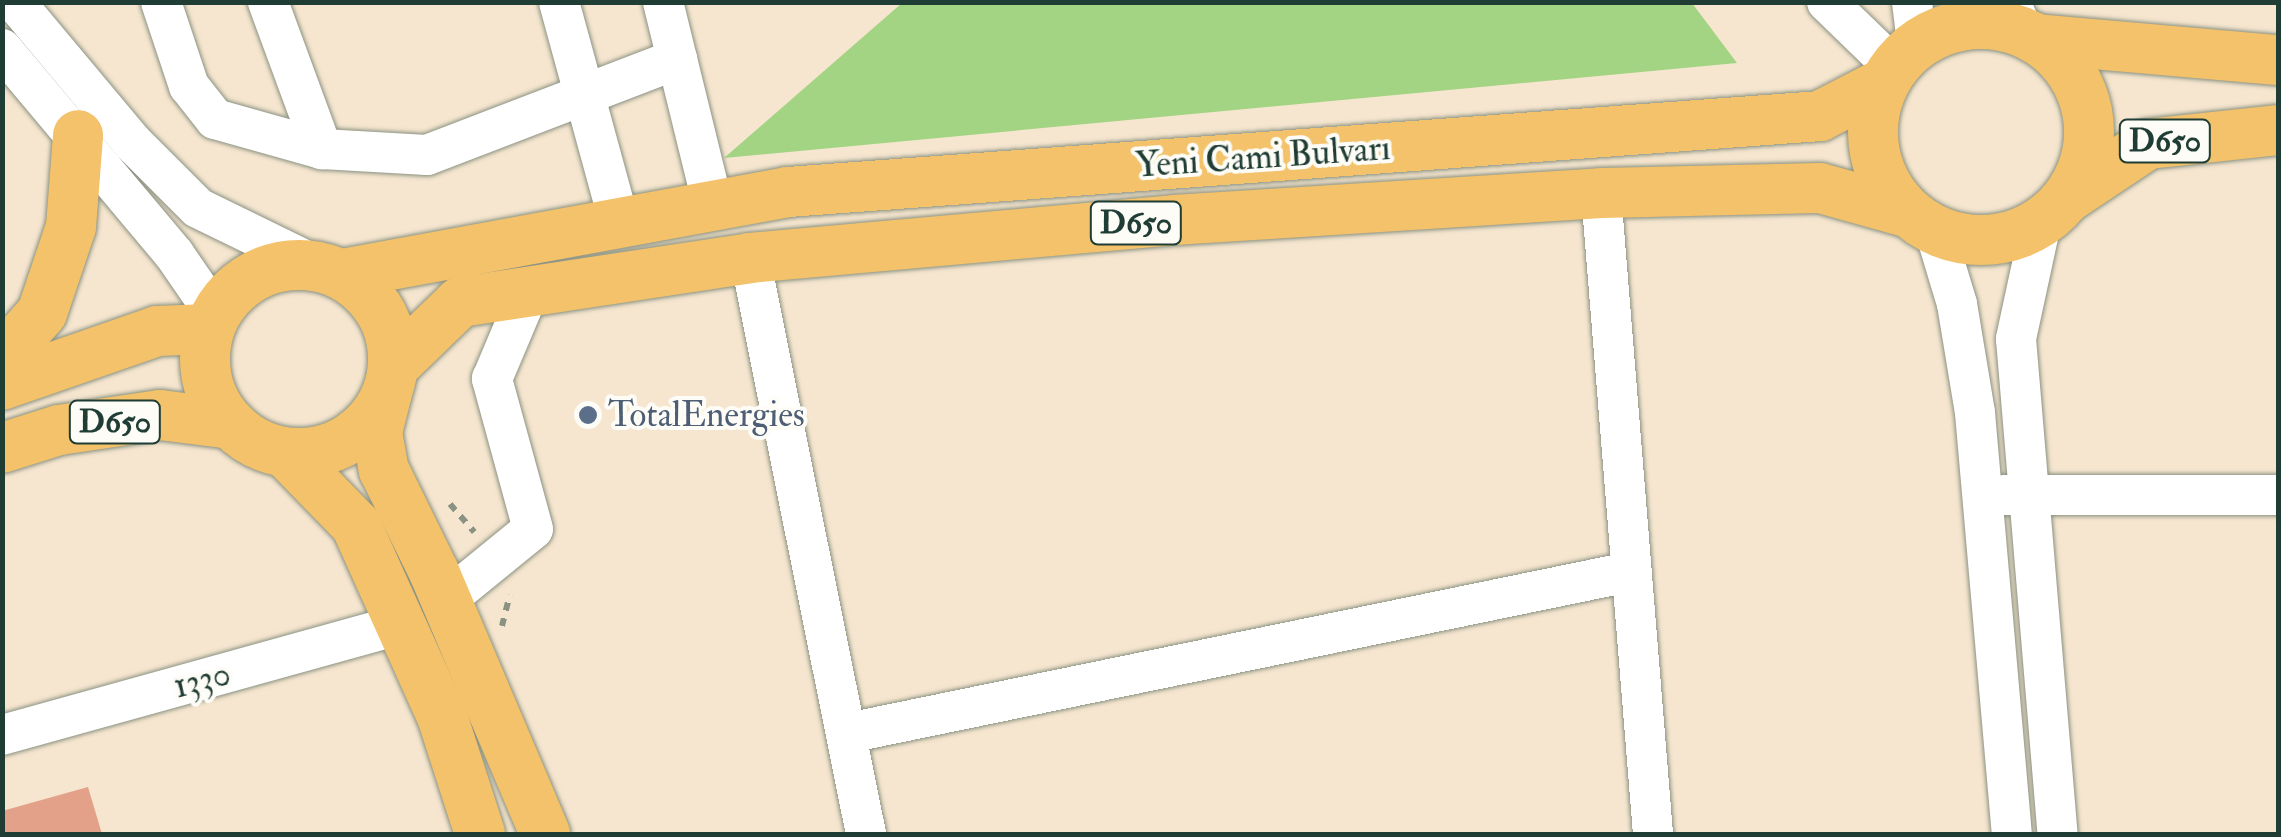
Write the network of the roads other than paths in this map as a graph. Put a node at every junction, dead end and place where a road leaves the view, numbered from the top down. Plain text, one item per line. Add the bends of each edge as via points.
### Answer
1 (15, 2) edge
2 (162, 2) edge
3 (268, 2) edge
4 (559, 2) edge
5 (662, 2) edge
6 (1828, 2) edge
7 (2024, 26) edge
8 (2, 49) edge
9 (1902, 49) edge
10 (677, 59) junction
11 (2278, 60) edge
12 (588, 96) junction
13 (2278, 130) edge
14 (78, 135) junction
15 (322, 149) junction
16 (1601, 193) junction
17 (714, 205) junction
18 (2054, 211) junction
19 (619, 222) junction
20 (1920, 222) junction
21 (750, 258) junction
22 (329, 270) junction
23 (530, 290) junction
24 (212, 322) junction
25 (2, 358) edge
26 (390, 380) junction
27 (2, 386) edge
28 (231, 424) junction
29 (2, 448) edge
30 (286, 452) junction
31 (2030, 494) junction
32 (2278, 495) edge
33 (1983, 496) junction
34 (1628, 572) junction
35 (446, 600) junction
36 (401, 624) junction
37 (848, 733) junction
38 (2, 735) edge
39 (480, 834) edge
40 (544, 834) edge
41 (866, 834) edge
42 (1653, 834) edge
43 (2012, 834) edge
44 (2058, 834) edge

1 - 22 street via 132,142 198,208
2 - 15 street via 189,86 216,118
3 - 15 street
4 - 12 street
5 - 10 street
6 - 9 street
7 - 9 main road via 1967,24
7 - 11 main road
7 - 18 main road via 2065,60 2090,130 2084,166
8 - 14 street
9 - 17 main road, Yeni Cami Bulvarı via 1820,116 788,192
9 - 20 main road via 1873,116 1873,151 1884,184
10 - 12 street
10 - 17 street
12 - 15 street via 427,155
12 - 19 street
13 - 18 main road, D650 via 2148,144
14 - 24 street
14 - 25 main road via 71,226 48,296 42,313
16 - 20 main road, Yeni Cami Bulvarı / D650 via 1820,188
16 - 21 main road, Yeni Cami Bulvarı / D650 via 1174,220
16 - 34 street
17 - 19 main road, Yeni Cami Bulvarı
18 - 20 main road via 2007,238 1971,241
18 - 31 street via 2016,338
19 - 22 main road, Yeni Cami Bulvarı
20 - 33 street via 1957,304
21 - 23 main road, Yeni Cami Bulvarı / D650
21 - 37 street
22 - 24 main road via 264,271 241,284
22 - 26 main road via 382,313
23 - 26 main road, Yeni Cami Bulvarı / D650 via 460,302
23 - 35 street via 492,379 533,529
24 - 27 main road via 156,331
24 - 28 main road via 207,384
26 - 30 main road via 370,421 345,441
26 - 35 main road via 377,432 384,470
28 - 29 main road, D650 via 160,416 60,430
28 - 30 main road via 260,445
30 - 36 main road via 356,524
31 - 32 street
31 - 33 street
31 - 44 street
33 - 43 street
34 - 37 street
34 - 42 street
35 - 40 main road
36 - 38 street, 1330
36 - 39 main road via 442,716
37 - 41 street

